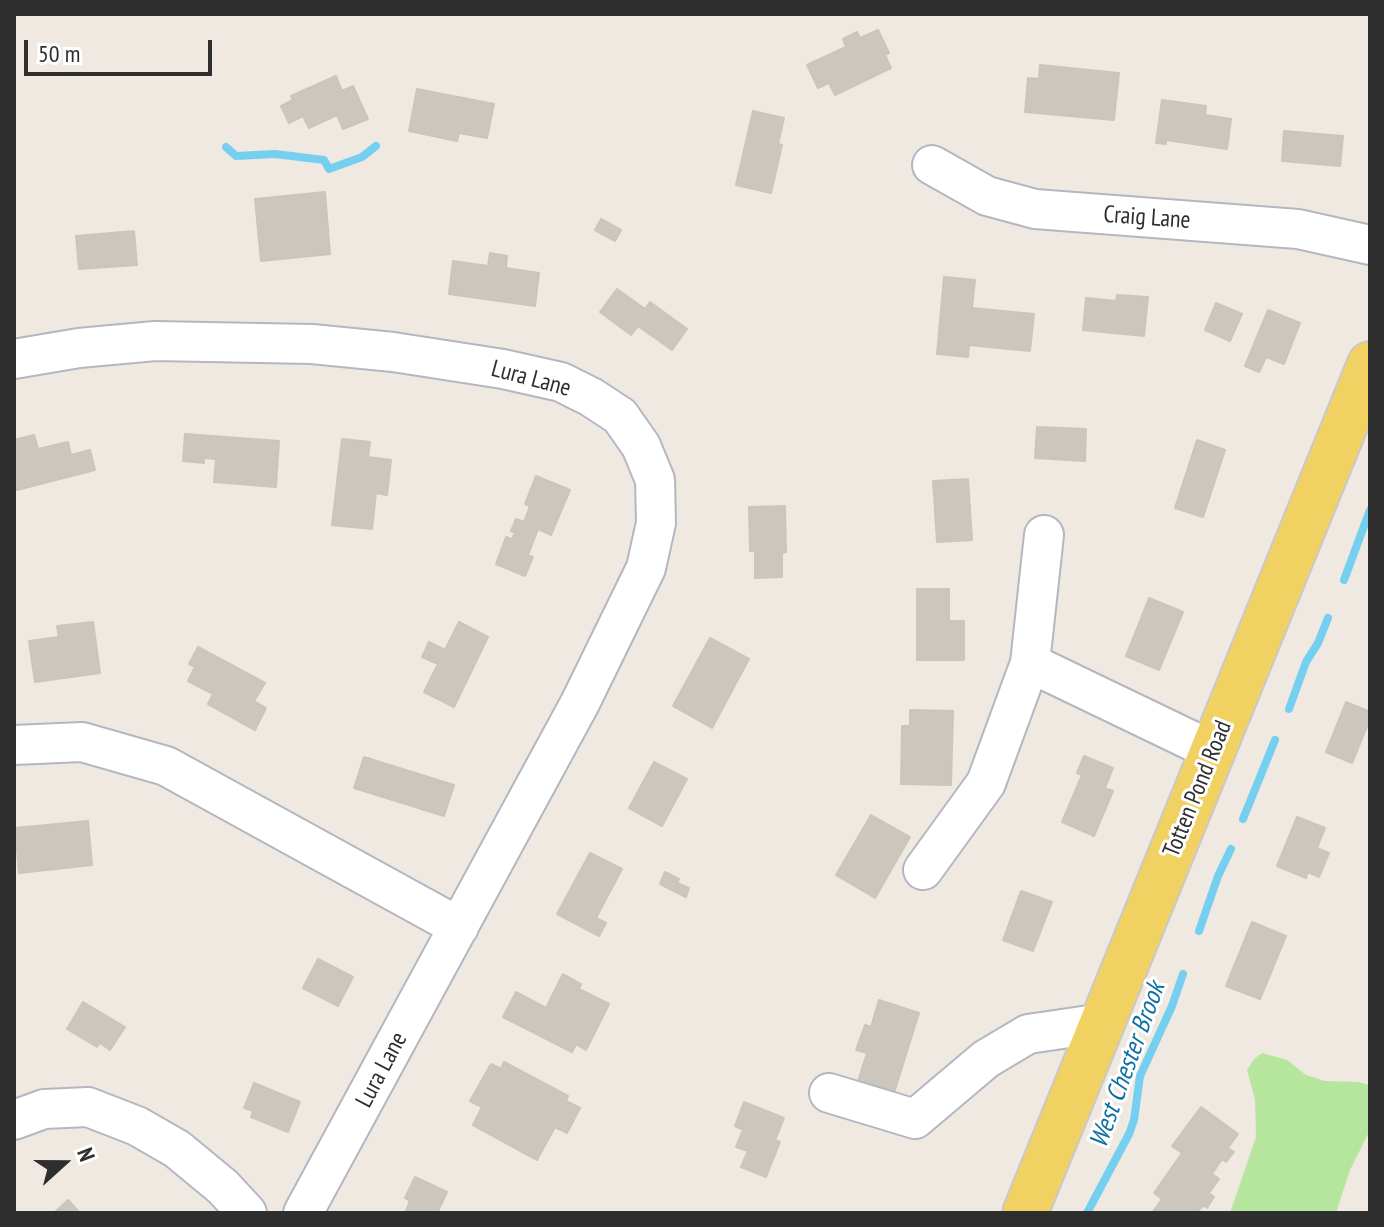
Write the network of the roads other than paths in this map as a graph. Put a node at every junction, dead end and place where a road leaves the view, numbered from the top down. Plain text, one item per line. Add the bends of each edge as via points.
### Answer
1 (932, 165) dead end
2 (1370, 245) edge
3 (14, 359) edge
4 (1370, 364) edge
5 (1044, 535) dead end
6 (1030, 663) junction
7 (14, 745) edge
8 (1213, 751) junction
9 (923, 870) dead end
10 (459, 927) junction
11 (1103, 1023) junction
12 (829, 1093) dead end
13 (14, 1120) edge
14 (247, 1213) edge
15 (303, 1213) edge
16 (1025, 1213) edge

1 - 2 street, Craig Lane via 987,196 1035,209 1298,229
3 - 10 street, Lura Lane via 155,341 312,344 393,352 561,382 620,416 641,446 655,480 656,523 646,568
4 - 8 main road, Totten Pond Road
5 - 6 street
6 - 8 street
6 - 9 street via 986,783
7 - 10 street via 82,742 166,766
8 - 11 main road, Totten Pond Road
10 - 15 street, Lura Lane
11 - 12 street via 1028,1034 986,1059 915,1119
11 - 16 main road, Totten Pond Road
13 - 14 street via 44,1109 88,1107 137,1126 177,1149

